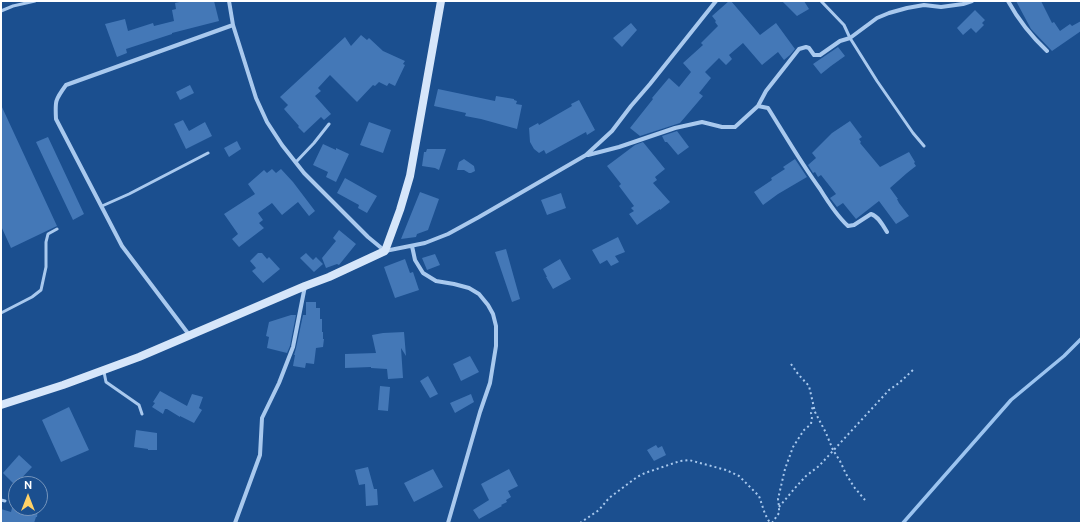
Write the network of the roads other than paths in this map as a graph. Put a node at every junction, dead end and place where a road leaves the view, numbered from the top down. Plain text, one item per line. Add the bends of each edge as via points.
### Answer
1 (35, 1) edge
2 (229, 1) edge
3 (441, 1) edge
4 (716, 1) edge
5 (821, 1) edge
6 (972, 1) edge
7 (1008, 1) edge
8 (1, 11) edge
9 (233, 25) junction
10 (850, 38) junction
11 (1047, 51) dead end
12 (758, 106) junction
13 (329, 124) dead end
14 (924, 146) dead end
15 (208, 153) dead end
16 (586, 155) junction
17 (296, 162) junction
18 (102, 206) junction
19 (57, 229) dead end
20 (887, 232) dead end
21 (412, 246) junction
22 (385, 251) junction
23 (305, 286) junction
24 (1, 313) edge
25 (190, 336) junction
26 (104, 370) junction
27 (1, 406) edge
28 (142, 414) dead end
29 (235, 523) edge
30 (448, 523) edge

1 - 8 lane
2 - 9 street
3 - 22 street via 410,176
4 - 16 street via 612,132
5 - 10 lane via 844,25
6 - 10 street via 940,7 924,5 889,13 877,18
7 - 11 street via 1016,16
9 - 17 street via 256,98 267,122
9 - 18 street via 66,85 56,98 56,119
10 - 12 street via 840,41 816,56 809,48 802,47 766,91
10 - 14 lane via 877,81
12 - 16 street via 735,127 702,122
12 - 20 street via 768,108 806,170 848,226 873,214
13 - 17 lane
15 - 18 lane
16 - 21 street via 448,234
17 - 22 street via 368,237
18 - 25 street via 122,246
19 - 24 lane via 48,234 46,268 41,290
21 - 22 street
21 - 30 street via 415,260 423,273 436,281 469,288 479,294 493,314 496,326 496,346 490,383
22 - 23 street
23 - 25 street
23 - 29 street via 293,347 262,418 260,455
25 - 26 street
26 - 27 street
26 - 28 lane via 106,382 138,405

